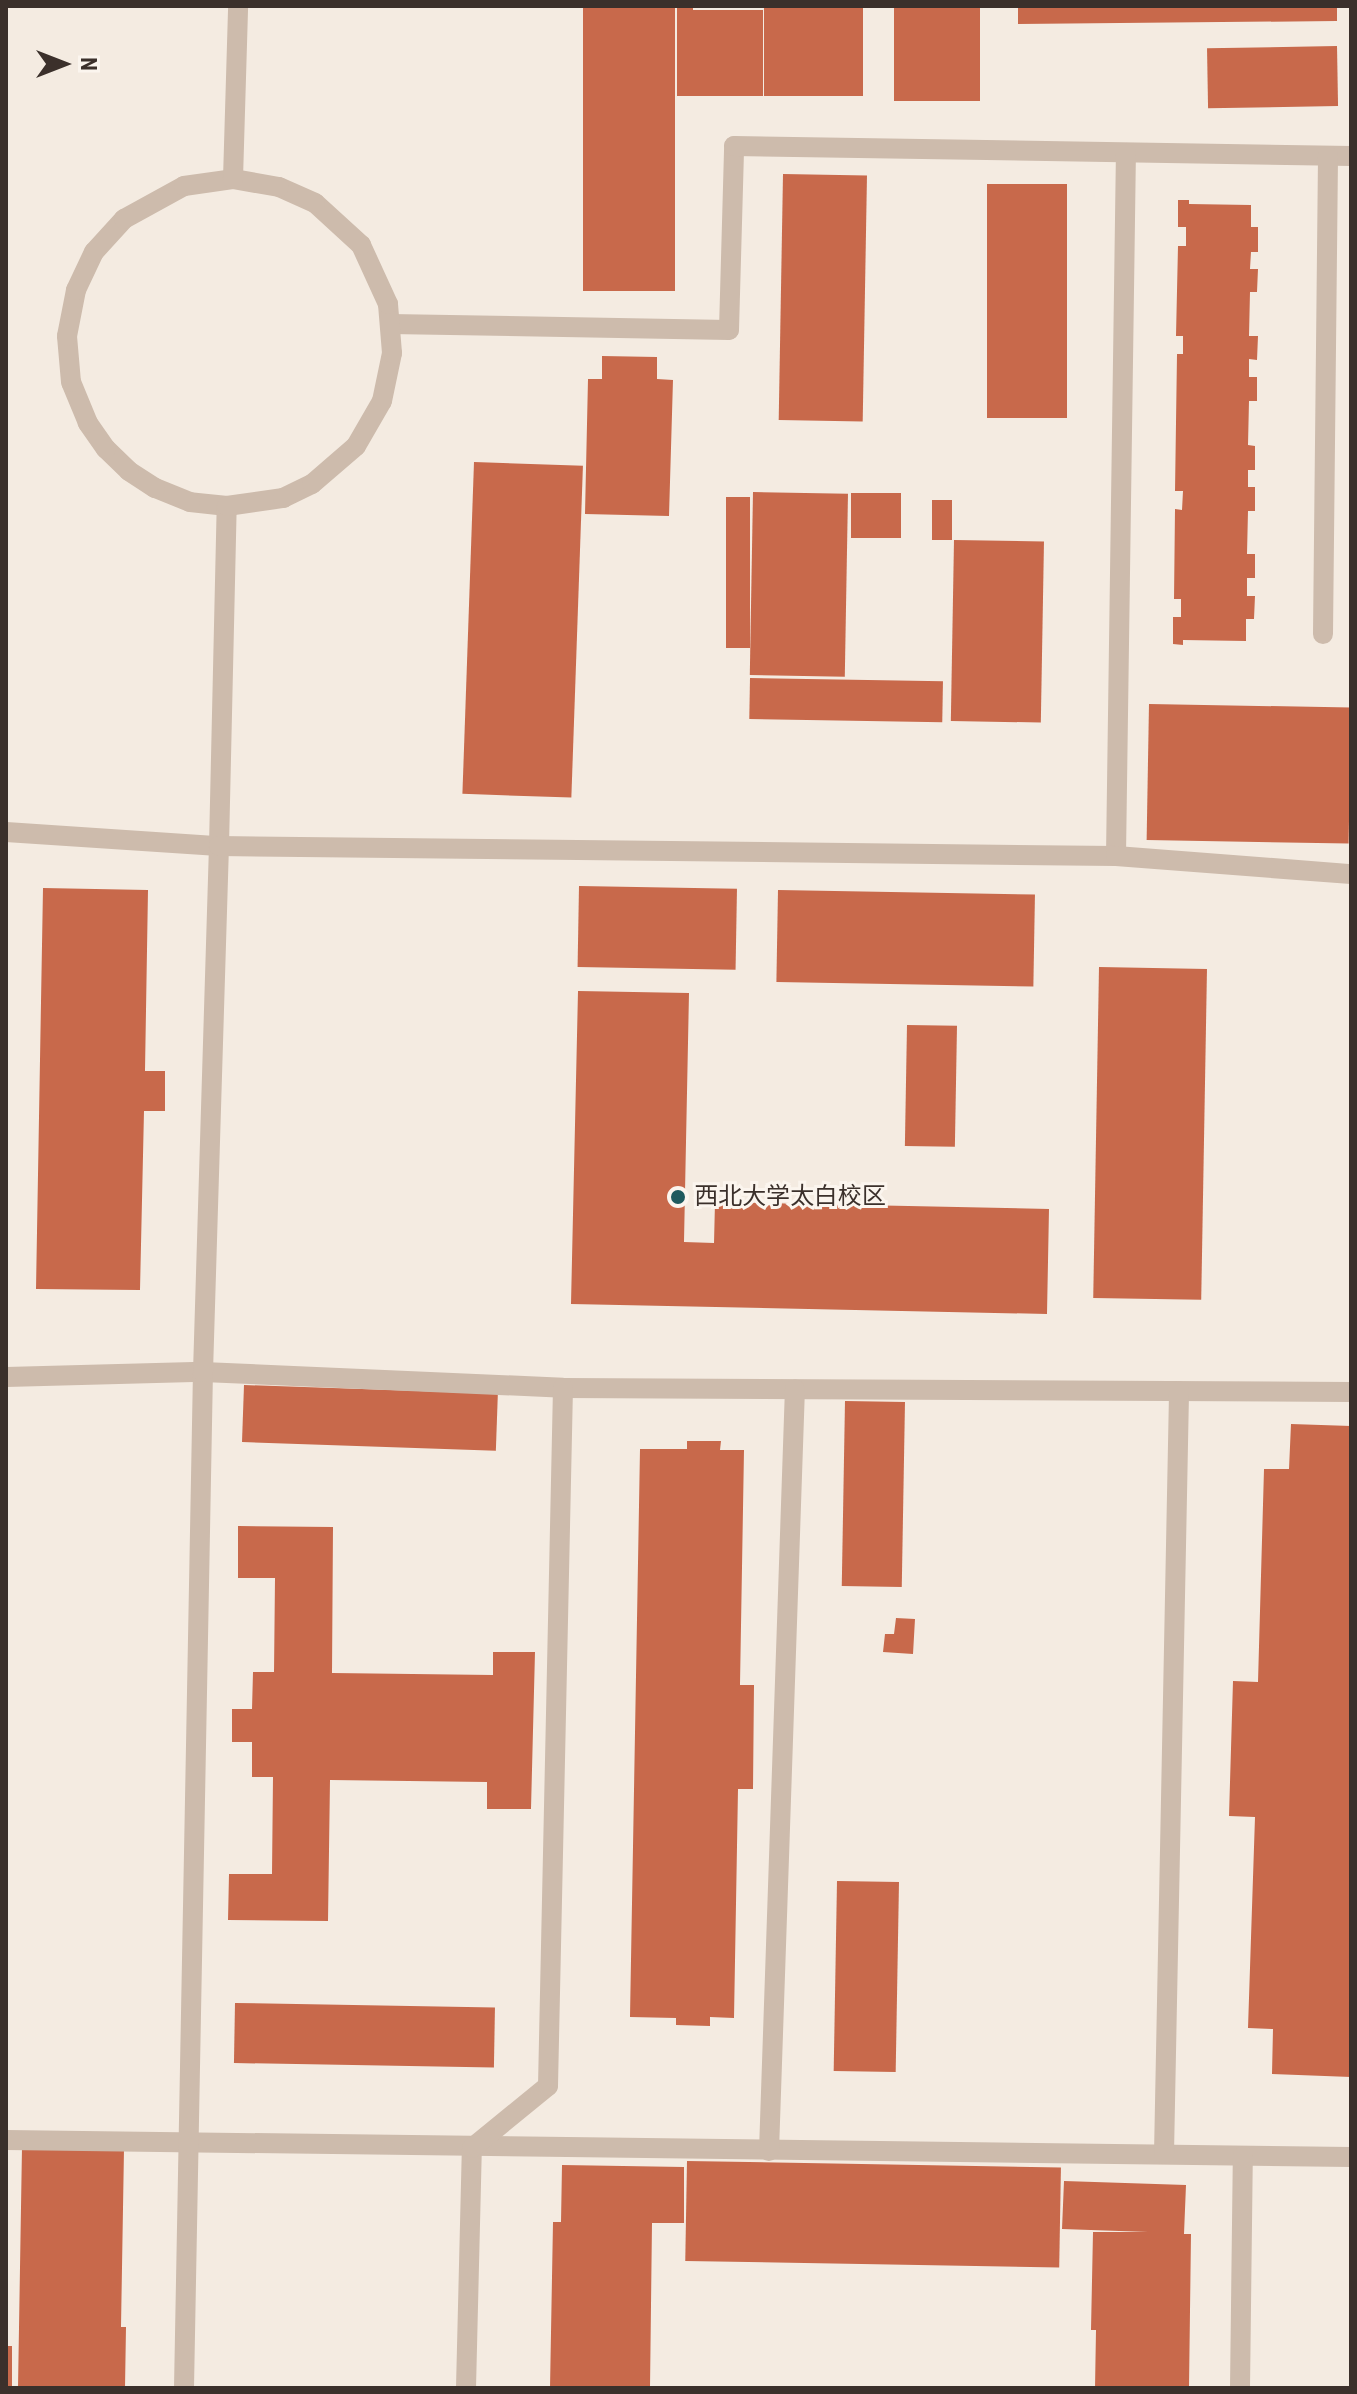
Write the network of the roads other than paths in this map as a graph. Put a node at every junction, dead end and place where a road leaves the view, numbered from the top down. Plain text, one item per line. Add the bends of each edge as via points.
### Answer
1 (238, 6) edge
2 (1126, 153) junction
3 (1328, 156) junction
4 (1351, 156) edge
5 (233, 179) junction
6 (390, 324) junction
7 (227, 506) junction
8 (1323, 634) dead end
9 (6, 832) edge
10 (219, 846) junction
11 (1116, 856) junction
12 (1351, 874) edge
13 (203, 1372) junction
14 (6, 1377) edge
15 (563, 1388) junction
16 (795, 1389) junction
17 (1179, 1391) junction
18 (1351, 1392) edge
19 (6, 2140) edge
20 (189, 2145) junction
21 (472, 2148) junction
22 (769, 2151) junction
23 (1164, 2154) junction
24 (1243, 2156) junction
25 (1351, 2157) edge
26 (184, 2388) edge
27 (466, 2388) edge
28 (1240, 2388) edge

1 - 5 street
2 - 3 street
2 - 6 street via 734,146 729,330
2 - 11 street
3 - 4 street
3 - 8 street
5 - 6 street via 279,187 315,203 361,245 388,304
5 - 7 street via 184,186 124,219 94,252 76,290 67,336 71,382 106,449 155,488 190,502
6 - 7 street via 392,353 382,401 356,446 312,484 283,498
7 - 10 street
9 - 10 street
10 - 11 street
10 - 13 street
11 - 12 street
13 - 14 street
13 - 15 street
13 - 20 street
15 - 16 street
15 - 21 street via 548,2086
16 - 17 street
16 - 22 street
17 - 18 street
17 - 23 street
19 - 20 street
20 - 21 street
20 - 26 street
21 - 22 street
21 - 27 street
22 - 23 street
23 - 24 street
24 - 25 street
24 - 28 street

